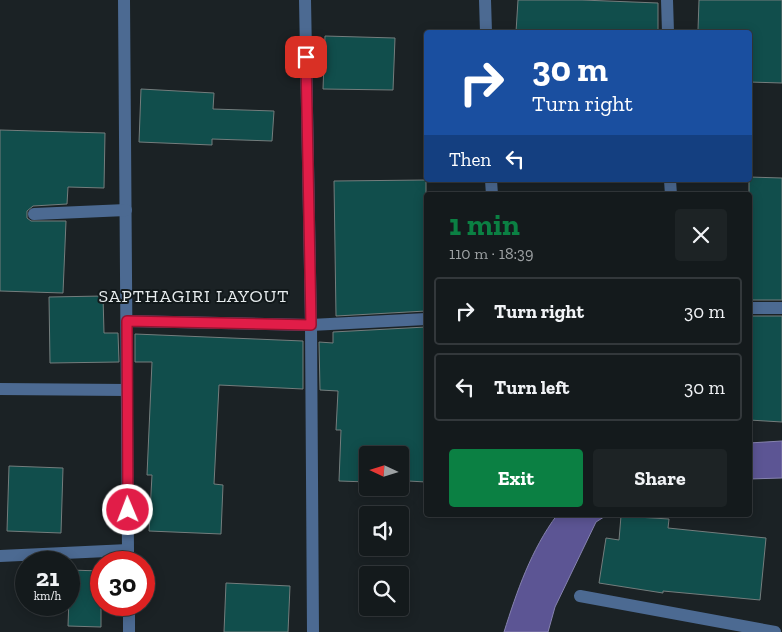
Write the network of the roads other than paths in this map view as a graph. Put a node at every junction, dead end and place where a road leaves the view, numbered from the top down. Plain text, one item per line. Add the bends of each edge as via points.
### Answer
1 (124, 0) edge
2 (304, 0) edge
3 (485, 0) edge
4 (667, 0) edge
5 (486, 30) edge
6 (668, 30) edge
7 (126, 210) junction
8 (34, 214) dead end
9 (752, 308) edge
10 (782, 308) edge
11 (424, 319) edge
12 (127, 321) junction
13 (311, 325) junction
14 (0, 389) edge
15 (127, 390) junction
16 (128, 551) edge
17 (0, 556) edge
18 (90, 556) edge
19 (580, 596) dead end
20 (128, 616) edge
21 (129, 632) edge
22 (313, 632) edge
23 (775, 632) edge

1 - 7 street
2 - 13 street
3 - 5 street
4 - 6 street
7 - 8 street
7 - 12 street
9 - 10 street
11 - 13 street
12 - 13 street
12 - 15 street
13 - 22 street
14 - 15 street
15 - 16 street
17 - 18 street
19 - 23 street
20 - 21 street

